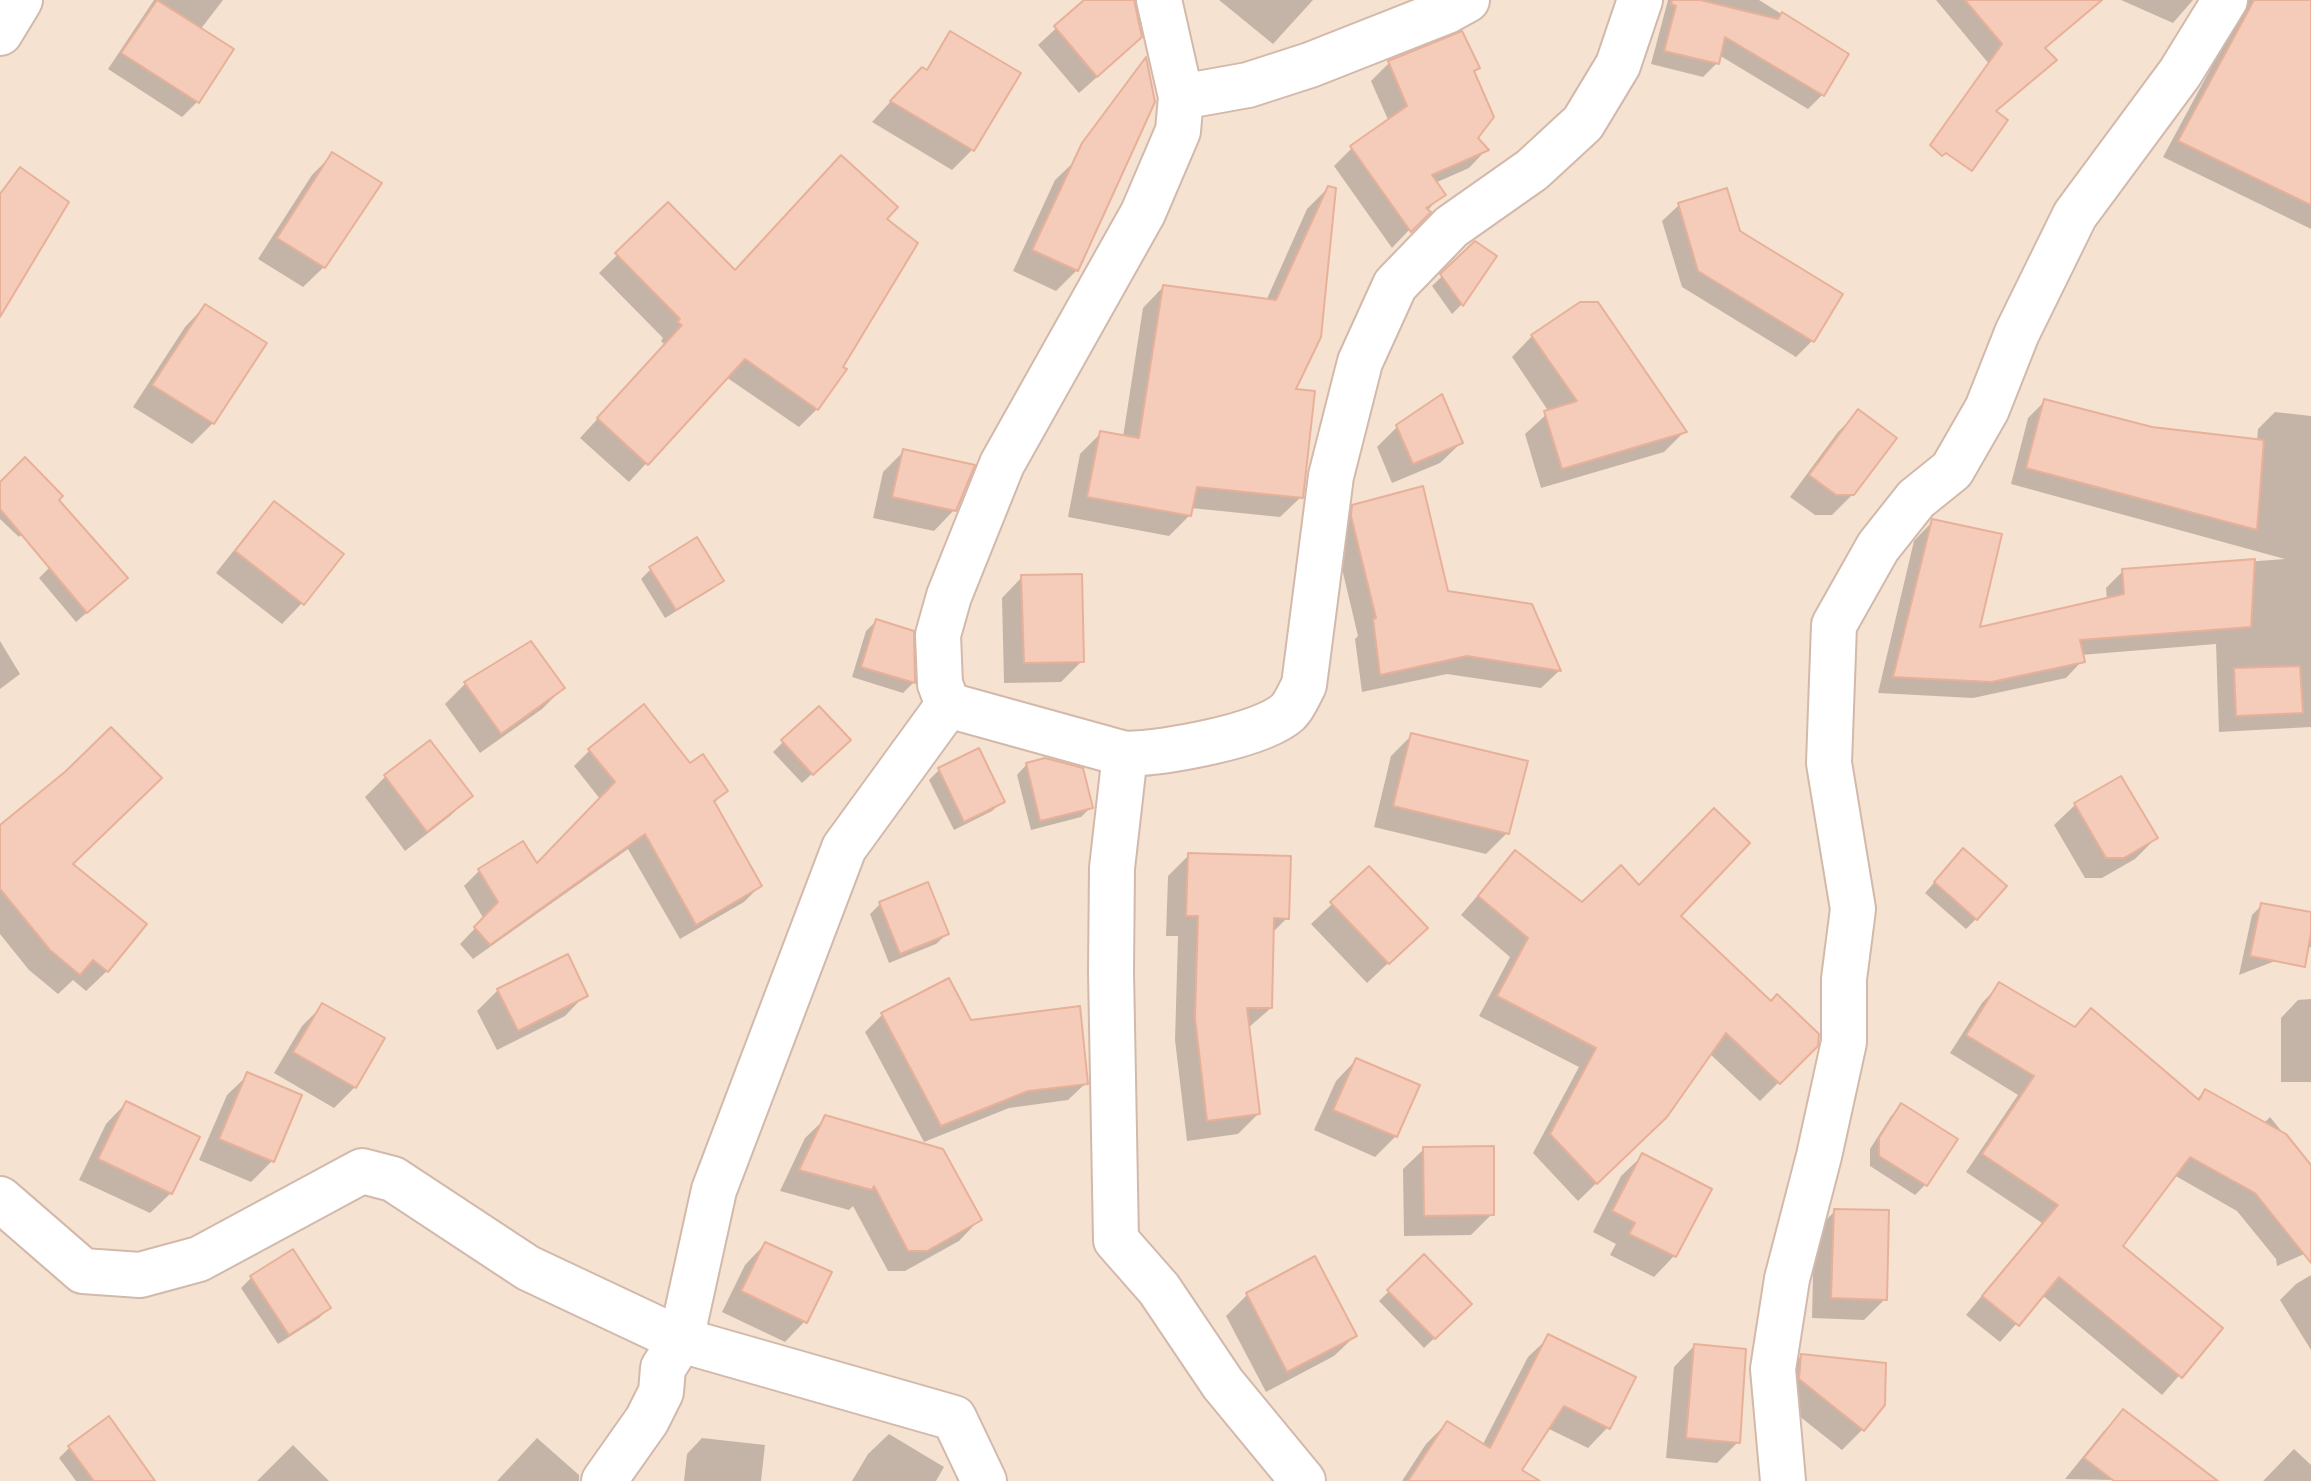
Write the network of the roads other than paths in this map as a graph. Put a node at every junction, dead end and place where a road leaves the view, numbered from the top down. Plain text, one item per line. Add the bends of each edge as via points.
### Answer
1 (20, 0) edge
2 (1159, 0) edge
3 (1467, 0) edge
4 (1640, 0) edge
5 (2225, 0) edge
6 (0, 33) edge
7 (1181, 97) junction
8 (948, 705) junction
9 (1125, 754) junction
10 (0, 1199) edge
11 (681, 1340) junction
12 (604, 1481) edge
13 (984, 1481) edge
14 (1303, 1481) edge
15 (1783, 1481) edge

1 - 6 street
2 - 7 street
3 - 7 street via 1310,65 1248,85
4 - 9 street via 1618,65 1583,123 1532,170 1451,227 1395,285 1360,362 1331,476 1304,685 1289,711 1269,725 1241,733
5 - 15 street via 2180,73 2075,215 2017,333 1987,409 1952,470 1916,499 1878,547 1834,625 1829,763 1853,909 1844,979 1844,1042 1787,1279 1773,1369
7 - 8 street via 1178,131 1143,213 1002,464 949,596 938,635 940,684
8 - 9 street
8 - 11 street via 844,848 714,1190
9 - 14 street via 1112,868 1116,1240
10 - 11 street via 83,1271 140,1275 199,1259 362,1171 393,1179 528,1268
11 - 12 street via 663,1368 661,1392 647,1420
11 - 13 street via 954,1418

